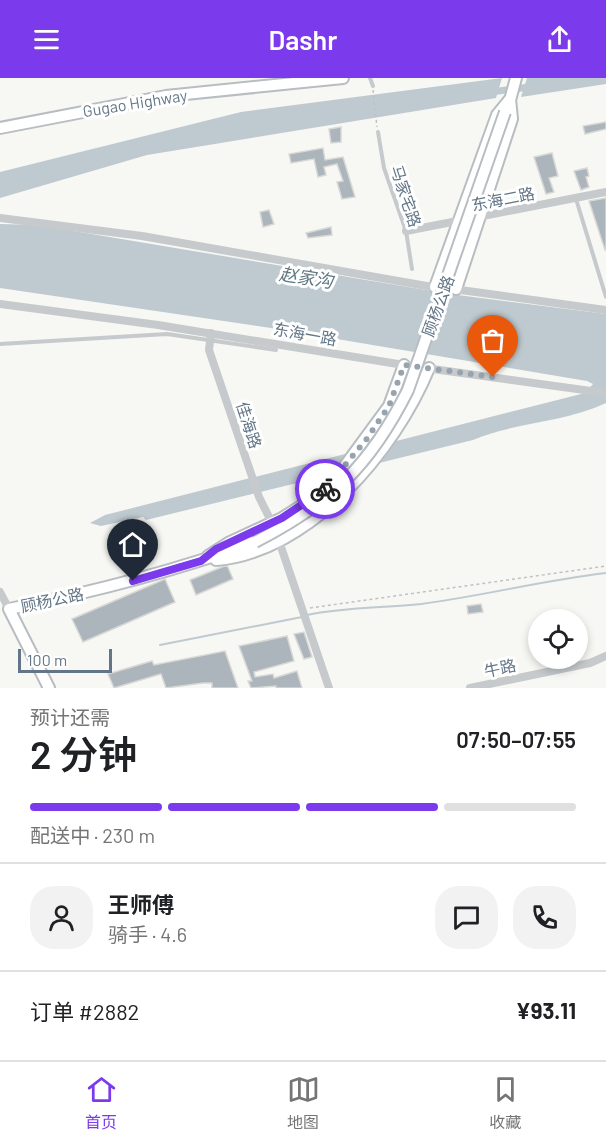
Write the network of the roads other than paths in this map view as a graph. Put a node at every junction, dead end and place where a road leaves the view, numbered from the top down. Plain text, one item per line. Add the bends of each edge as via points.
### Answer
1 (343, 78) edge
2 (370, 78) edge
3 (516, 78) edge
4 (373, 86) road end
5 (511, 97) junction
6 (0, 128) edge
7 (378, 132) road end
8 (606, 192) edge
9 (576, 198) junction
10 (0, 218) edge
11 (478, 218) junction
12 (458, 221) junction
13 (406, 231) junction
14 (412, 269) dead end
15 (435, 287) junction
16 (456, 289) junction
17 (606, 297) edge
18 (0, 304) edge
19 (606, 310) edge
20 (210, 337) junction
21 (0, 344) edge
22 (276, 350) dead end
23 (404, 365) junction
24 (429, 368) junction
25 (606, 393) edge
26 (273, 523) junction
27 (279, 541) junction
28 (201, 561) junction
29 (0, 592) edge
30 (9, 609) junction
31 (606, 656) edge
32 (49, 688) edge
33 (329, 688) edge
34 (470, 688) edge

1 - 6 street, Gugao Highway via 166,96
2 - 4 lane
3 - 5 street, 顾杨公路
5 - 11 street via 512,119
5 - 12 street via 497,115
5 - 28 street, 顾杨公路, bridge via 408,390 390,425 361,466 331,495 255,542
7 - 13 lane, 马家宅路 via 387,177
8 - 9 street, 东海二路
9 - 11 street, 东海二路
9 - 17 lane
10 - 15 street via 142,236
11 - 12 street, 东海二路
11 - 16 street
12 - 13 street, 东海二路
12 - 15 street
13 - 14 lane, 马家宅路
15 - 16 street
16 - 19 street
18 - 20 street, 东海一路
20 - 21 lane via 146,333
20 - 22 lane
20 - 23 street, 东海一路
20 - 26 street, 佳海路 via 209,350 259,497
23 - 24 street, 东海一路
23 - 26 street via 389,406 336,478 317,496
24 - 25 street, 东海一路
24 - 27 street via 394,436 369,468 333,503
26 - 28 street via 216,549
27 - 28 street via 236,558
27 - 33 street
28 - 30 street, 顾杨公路 via 79,595
29 - 30 street
30 - 32 street
31 - 34 street, 牛路 via 590,663

